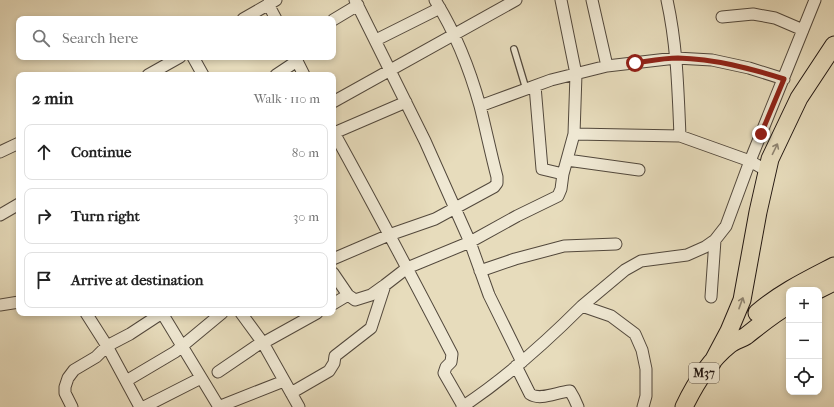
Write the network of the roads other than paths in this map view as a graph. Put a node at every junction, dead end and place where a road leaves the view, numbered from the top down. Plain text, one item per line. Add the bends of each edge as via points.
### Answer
1 (516, 0) edge
2 (561, 0) edge
3 (592, 0) edge
4 (667, 0) edge
5 (814, 1) edge
6 (272, 2) edge
7 (357, 3) edge
8 (437, 4) edge
9 (248, 16) edge
10 (275, 16) edge
11 (722, 17) dead end
12 (336, 18) edge
13 (803, 30) junction
14 (453, 34) junction
15 (376, 40) junction
16 (834, 45) edge
17 (514, 49) dead end
18 (676, 58) junction
19 (175, 60) edge
20 (195, 60) edge
21 (295, 60) edge
22 (296, 60) edge
23 (607, 66) junction
24 (390, 69) junction
25 (153, 72) edge
26 (201, 72) edge
27 (280, 72) edge
28 (302, 72) edge
29 (576, 74) junction
30 (784, 79) junction
31 (530, 87) junction
32 (336, 100) edge
33 (406, 102) junction
34 (480, 106) junction
35 (336, 131) edge
36 (574, 134) junction
37 (336, 136) edge
38 (680, 136) junction
39 (16, 144) edge
40 (0, 152) edge
41 (567, 160) junction
42 (750, 161) junction
43 (639, 170) dead end
44 (767, 170) junction
45 (563, 174) junction
46 (16, 206) edge
47 (454, 208) junction
48 (0, 215) edge
49 (388, 235) junction
50 (715, 240) junction
51 (470, 242) junction
52 (616, 244) dead end
53 (336, 258) edge
54 (834, 266) edge
55 (407, 268) junction
56 (480, 271) junction
57 (336, 277) edge
58 (834, 282) edge
59 (385, 285) junction
60 (822, 288) edge
61 (348, 294) junction
62 (711, 298) dead end
63 (16, 302) edge
64 (336, 302) edge
65 (0, 305) edge
66 (582, 306) junction
67 (786, 307) edge
68 (88, 316) edge
69 (157, 316) edge
70 (164, 316) edge
71 (218, 316) edge
72 (243, 316) edge
73 (311, 316) edge
74 (263, 342) junction
75 (731, 343) junction
76 (108, 346) junction
77 (182, 346) junction
78 (712, 363) junction
79 (519, 364) junction
80 (218, 372) dead end
81 (201, 378) junction
82 (284, 380) junction
83 (126, 381) junction
84 (291, 393) junction
85 (72, 407) edge
86 (140, 407) edge
87 (144, 407) edge
88 (219, 407) edge
89 (299, 407) edge
90 (462, 407) edge
91 (578, 407) edge
92 (643, 407) edge
93 (684, 407) edge

1 - 14 street
2 - 29 street
3 - 23 street
4 - 18 street
5 - 13 street
6 - 9 street
6 - 10 street
7 - 12 street
7 - 15 street
8 - 14 street
8 - 15 street
11 - 13 street via 753,14 775,18
13 - 30 street
14 - 24 street
14 - 34 street
15 - 24 street
44 -> 16 main road via 799,98
17 - 31 lane
18 - 23 street
18 - 30 street via 712,60
18 - 38 street
19 - 25 street
20 - 26 street
21 - 27 street
22 - 28 street
23 - 29 street
24 - 32 street
24 - 33 street
29 - 31 street
29 - 36 street
30 - 42 street
31 - 34 street
31 - 45 street via 538,120 540,165 544,171
33 - 35 street
33 - 47 street
34 - 47 street via 497,183
36 - 38 street
36 - 41 street
37 - 49 street
38 - 42 street
39 - 40 street
41 - 43 street
41 - 45 street
42 - 44 street
42 - 50 street via 726,226
78 -> 44 main road via 742,300
45 - 51 street via 558,196
46 - 48 street
47 - 49 street via 435,219
47 - 51 street
49 - 53 street
49 - 55 street
50 - 62 street
50 - 66 street via 687,255 641,261 625,270
51 - 55 street
51 - 56 street
52 - 56 street via 564,246
54 - 75 main road, M37 via 797,285 764,307 739,330
55 - 59 street
55 - 90 street via 452,354 451,362 444,373
56 - 79 street
57 - 61 street
58 - 60 main road
59 - 61 street via 364,298 355,300
59 - 84 street via 371,328 335,356 334,364 329,371
61 - 64 street
63 - 65 street
66 - 79 street via 546,342
66 - 92 street via 611,316 635,334 646,369 646,396
67 - 75 main road, M37 via 770,316 745,337
68 - 76 street
69 - 76 street
70 - 77 street
71 - 77 street
72 - 74 street
73 - 74 street
74 - 80 street
74 - 82 street
75 - 78 main road, M37
76 - 83 street
76 - 85 street via 96,357 74,370 68,378 65,393
77 - 81 street
77 - 83 street
78 - 93 main road, M37 via 694,385
79 - 90 street
79 - 91 street via 530,394 534,397 570,392
81 - 87 street
81 - 88 street
82 - 84 street
82 - 88 street
83 - 86 street
84 - 89 street

